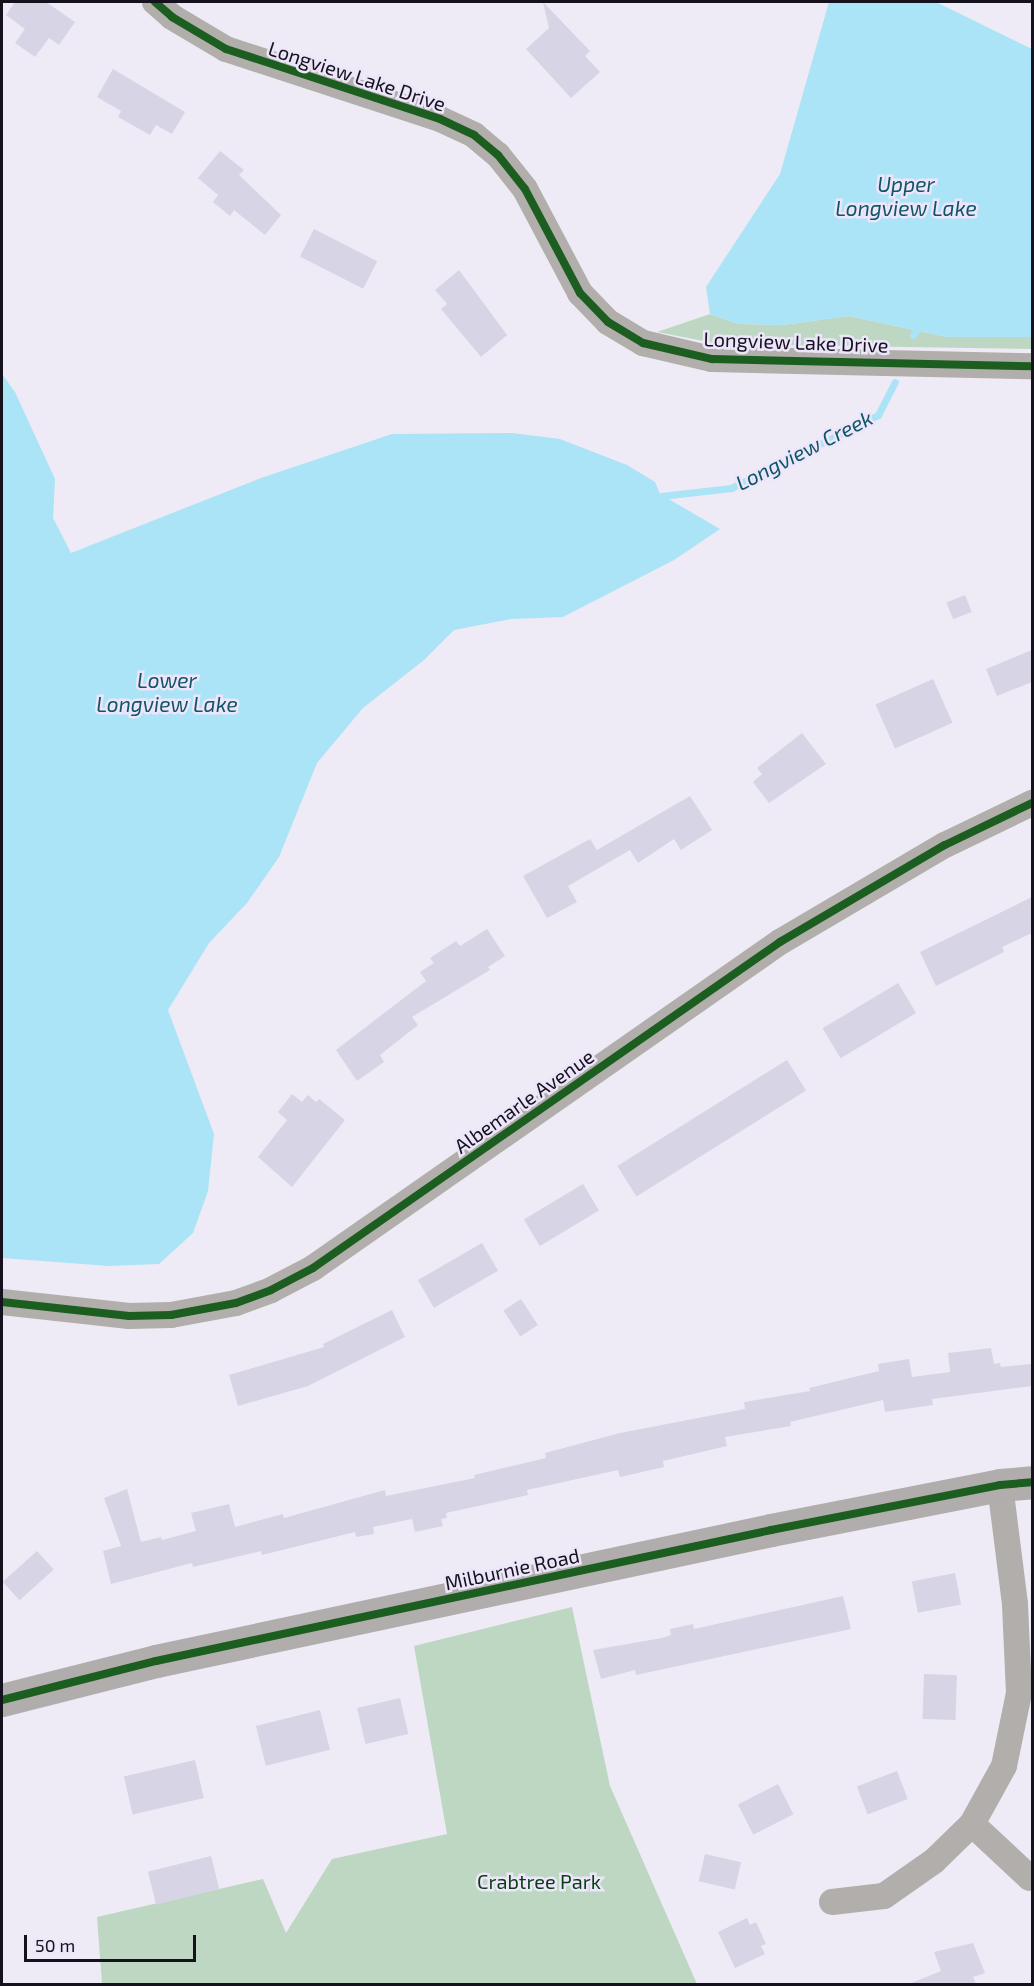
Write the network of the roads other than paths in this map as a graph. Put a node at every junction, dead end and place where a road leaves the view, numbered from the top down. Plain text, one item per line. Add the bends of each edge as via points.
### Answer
1 (155, 2) edge
2 (1032, 366) edge
3 (1032, 804) edge
4 (2, 1302) edge
5 (1032, 1482) edge
6 (1000, 1485) junction
7 (2, 1700) edge
8 (972, 1824) junction
9 (1030, 1878) dead end
10 (832, 1902) dead end

1 - 2 street, Longview Lake Drive via 172,17 226,49 440,119 474,135 514,172 580,293 608,322 643,343 712,359
3 - 4 street, Albemarle Avenue via 945,845 790,935 322,1262 271,1290 237,1303 171,1315 129,1316
5 - 6 street, Milburnie Road
6 - 7 street, Milburnie Road via 156,1660
6 - 8 street via 1015,1604 1019,1693 1004,1766
8 - 9 street
8 - 10 street via 934,1861 884,1896

